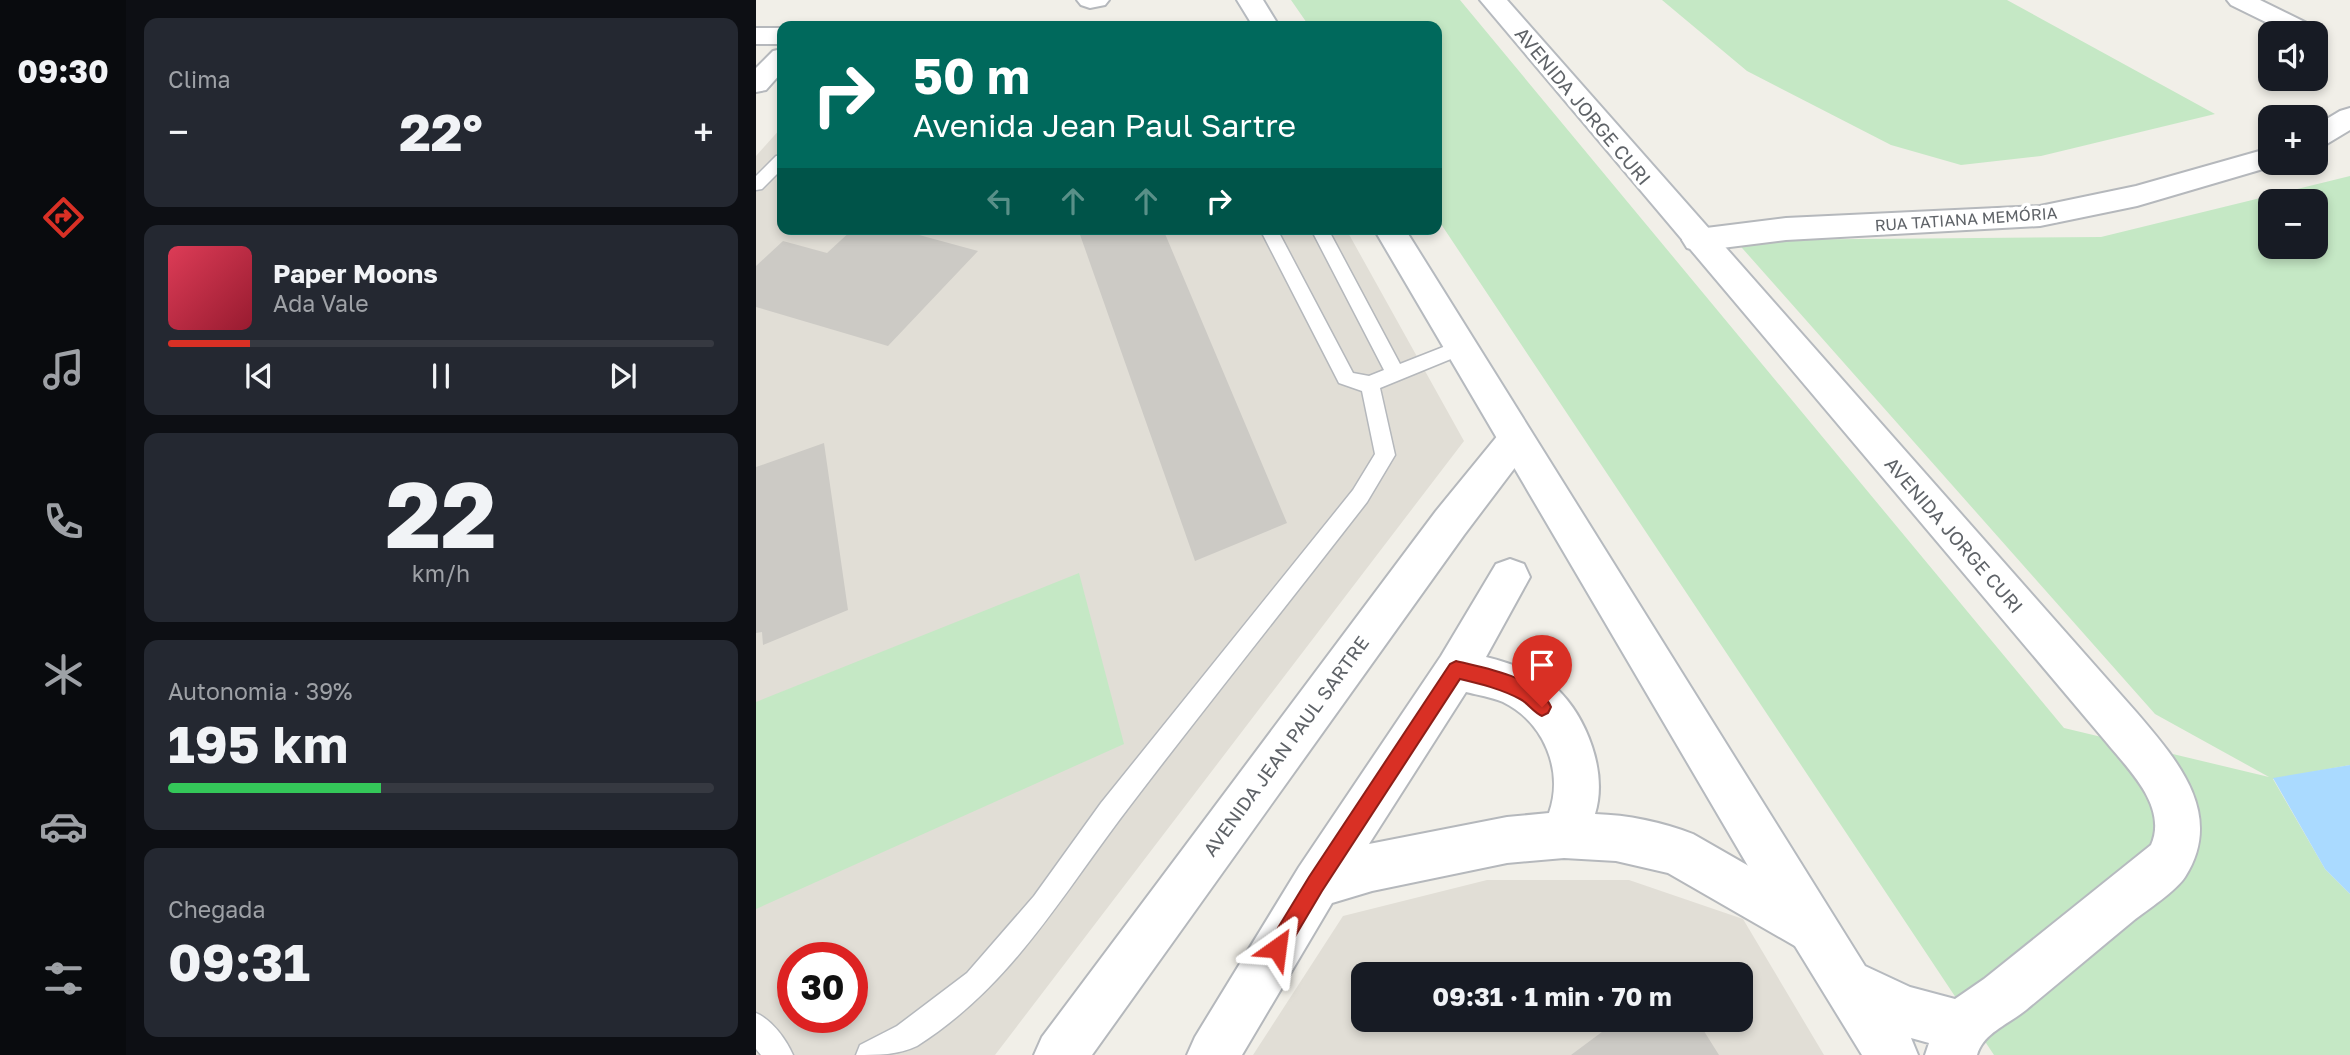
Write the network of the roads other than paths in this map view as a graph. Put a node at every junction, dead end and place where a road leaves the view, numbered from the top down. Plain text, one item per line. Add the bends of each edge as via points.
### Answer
1 (1090, 0) edge
2 (1096, 0) edge
3 (1250, 0) edge
4 (1493, 0) edge
5 (2240, 0) edge
6 (1263, 21) edge
7 (2283, 21) edge
8 (756, 36) edge
9 (777, 36) edge
10 (777, 62) edge
11 (756, 84) edge
12 (2350, 117) edge
13 (2328, 131) edge
14 (2258, 161) edge
15 (777, 165) edge
16 (756, 186) edge
17 (1271, 235) edge
18 (1322, 235) edge
19 (1393, 235) edge
20 (1698, 240) junction
21 (1461, 347) junction
22 (1395, 373) junction
23 (1370, 384) junction
24 (1516, 439) junction
25 (1510, 577) dead end
26 (1456, 670) junction
27 (1564, 835) junction
28 (1315, 884) junction
29 (1812, 929) junction
30 (1847, 984) junction
31 (756, 1027) edge
32 (1956, 1041) edge
33 (779, 1055) edge
34 (870, 1055) edge
35 (1059, 1055) edge
36 (1213, 1055) edge
37 (1892, 1055) edge

1 - 2 street
3 - 6 street
4 - 20 street, AVENIDA JORGE CURI
5 - 7 street
8 - 9 street
10 - 11 street
12 - 13 street
14 - 20 street, RUA TATIANA MEMÓRIA via 2137,196 2040,216 1786,229
15 - 16 lane
17 - 23 lane via 1346,377
18 - 22 lane
19 - 21 street
20 - 32 street, AVENIDA JORGE CURI via 2122,728 2162,778 2178,813 2176,851 2163,868 2002,997
21 - 22 lane
21 - 24 street
22 - 23 lane
23 - 34 lane via 1385,455 1360,496 1110,812 1043,905 977,983 907,1036
24 - 29 street
24 - 35 street, AVENIDA JEAN PAUL SARTRE
25 - 26 street
26 - 27 street via 1530,694 1554,720 1572,751 1577,794
26 - 28 street
27 - 28 street via 1432,854
27 - 29 street via 1616,838 1676,850
28 - 36 street
29 - 30 street
30 - 32 street
30 - 37 street
31 - 33 lane

